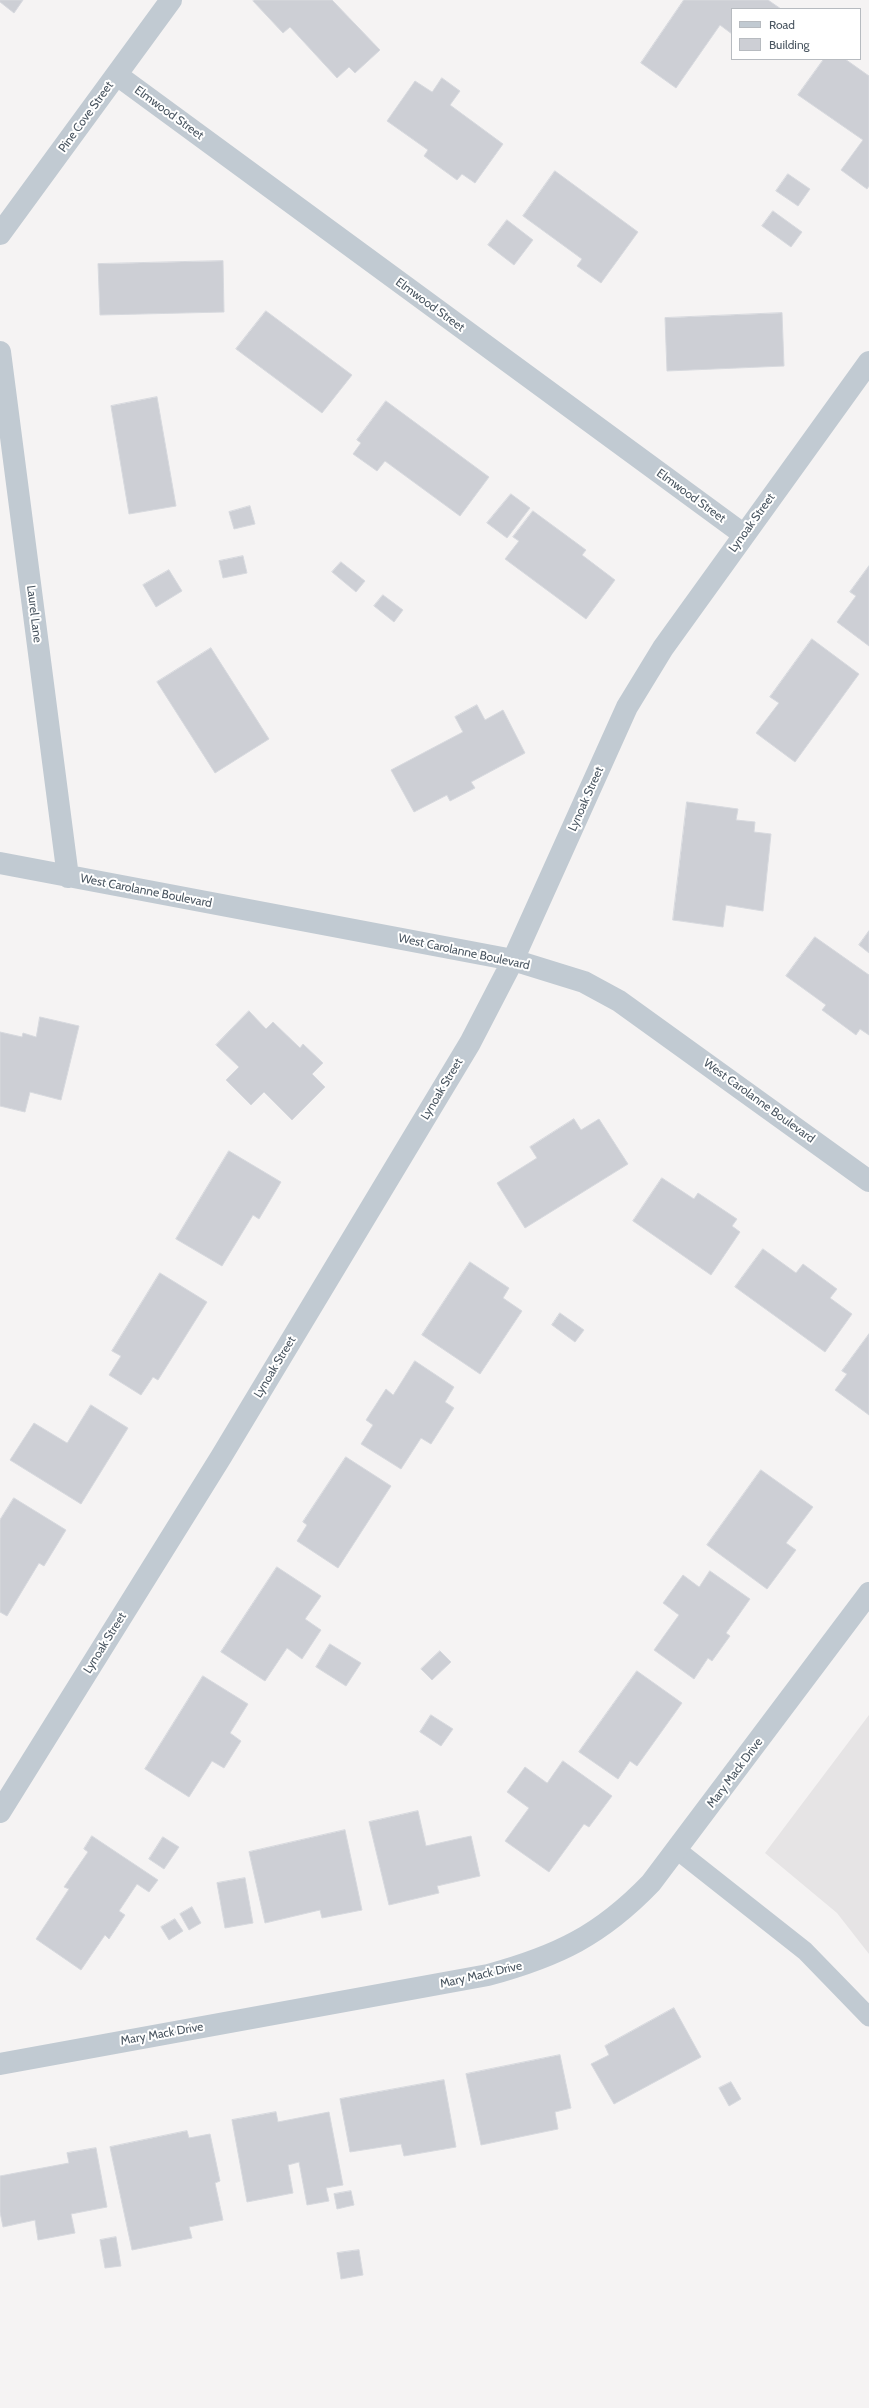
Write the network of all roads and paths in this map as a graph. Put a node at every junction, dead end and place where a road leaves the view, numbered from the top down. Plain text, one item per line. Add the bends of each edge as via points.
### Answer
1 (171, 0) edge
2 (117, 75) junction
3 (0, 234) edge
4 (0, 352) edge
5 (869, 362) edge
6 (743, 534) junction
7 (0, 863) edge
8 (68, 877) junction
9 (513, 960) junction
10 (869, 1181) edge
11 (869, 1593) edge
12 (0, 1812) edge
13 (677, 1850) junction
14 (869, 2017) edge
15 (0, 2064) edge

1 - 2 street, Pine Cove Street
2 - 3 street, Pine Cove Street
2 - 6 street, Elmwood Street
4 - 8 street, Laurel Lane
5 - 6 street, Lynoak Street
6 - 9 street, Lynoak Street via 663,648 627,707
7 - 8 street, West Carolanne Boulevard
8 - 9 street, West Carolanne Boulevard
9 - 10 street, West Carolanne Boulevard via 584,982 619,1000
9 - 12 street, Lynoak Street via 470,1043 221,1458
11 - 13 street, Mary Mack Drive
13 - 14 lane via 805,1951
13 - 15 street, Mary Mack Drive via 627,1908 603,1927 556,1954 524,1966 488,1976

